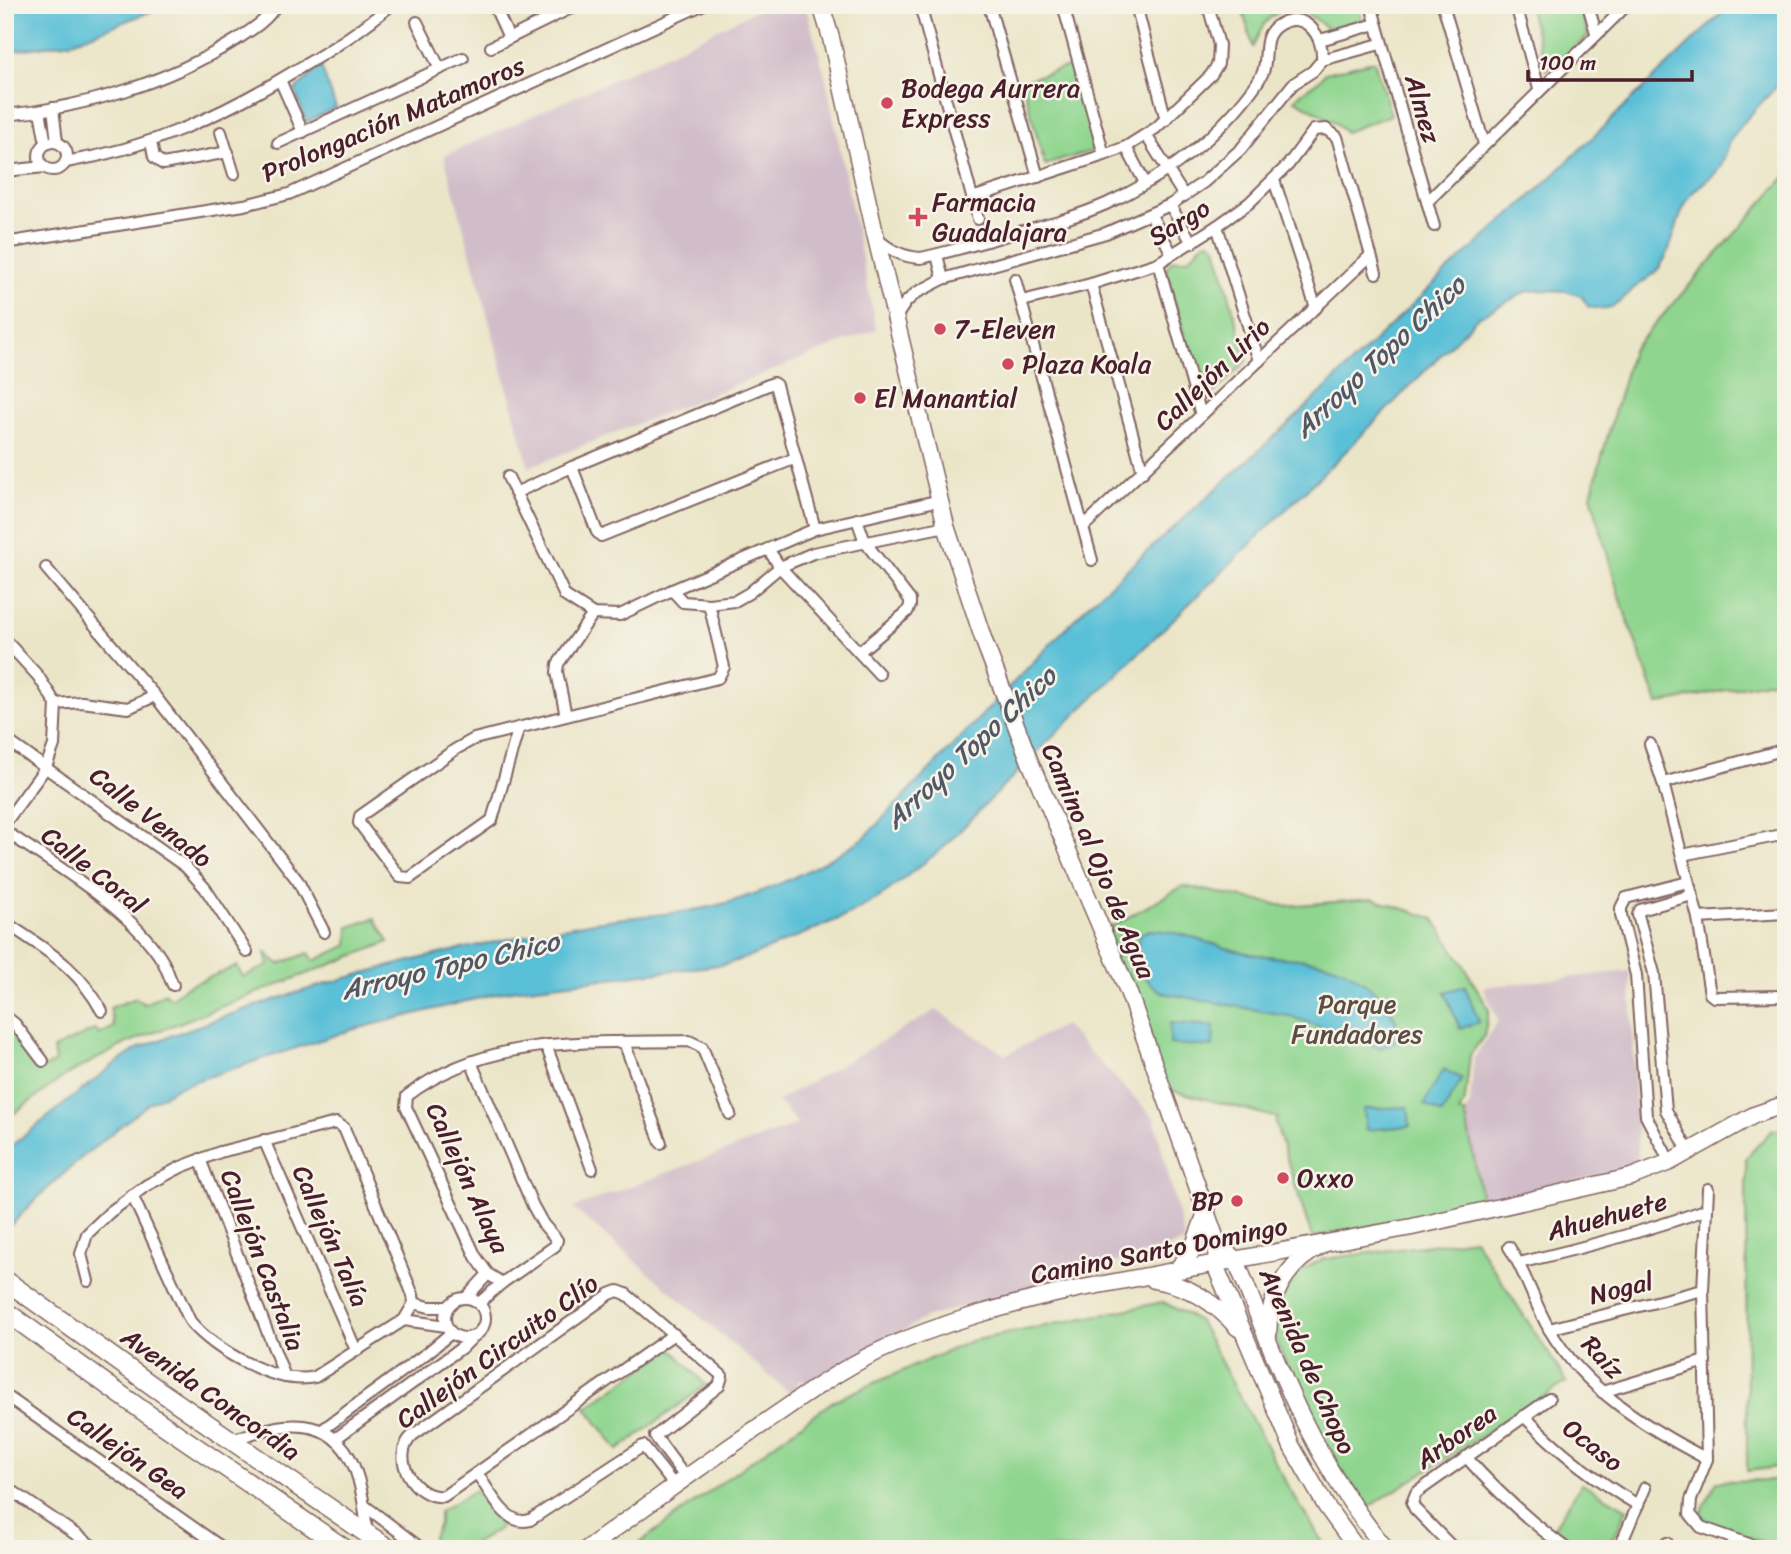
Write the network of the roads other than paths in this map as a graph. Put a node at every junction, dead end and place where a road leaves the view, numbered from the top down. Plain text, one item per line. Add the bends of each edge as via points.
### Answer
1 (276, 5) edge
2 (391, 5) edge
3 (494, 5) edge
4 (702, 5) edge
5 (821, 5) edge
6 (920, 5) edge
7 (989, 5) edge
8 (1063, 5) edge
9 (1136, 5) edge
10 (1208, 5) edge
11 (1371, 5) edge
12 (1443, 5) edge
13 (1516, 5) edge
14 (1588, 5) edge
15 (1627, 5) edge
16 (574, 6) edge
17 (417, 22) dead end
18 (1376, 24) junction
19 (1596, 33) junction
20 (509, 38) junction
21 (1320, 40) junction
22 (1380, 44) junction
23 (491, 47) dead end
24 (463, 58) dead end
25 (1322, 60) junction
26 (440, 69) junction
27 (280, 80) junction
28 (1539, 89) junction
29 (53, 108) junction
30 (40, 111) junction
31 (5, 115) edge
32 (1166, 120) junction
33 (221, 132) dead end
34 (303, 132) junction
35 (1146, 135) junction
36 (151, 142) junction
37 (52, 143) junction
38 (278, 143) dead end
39 (1484, 144) junction
40 (1126, 146) junction
41 (228, 152) junction
42 (1104, 155) junction
43 (66, 162) junction
44 (45, 167) junction
45 (1169, 169) junction
46 (5, 171) edge
47 (234, 174) dead end
48 (1038, 177) junction
49 (1274, 180) junction
50 (1145, 183) junction
51 (1184, 196) junction
52 (972, 198) junction
53 (1427, 202) junction
54 (1170, 205) junction
55 (1152, 215) junction
56 (978, 219) dead end
57 (1217, 226) junction
58 (1434, 226) dead end
59 (876, 238) junction
60 (5, 243) edge
61 (1192, 243) junction
62 (1172, 254) junction
63 (937, 255) junction
64 (1371, 255) junction
65 (1158, 263) junction
66 (1376, 273) dead end
67 (943, 279) junction
68 (1015, 279) dead end
69 (1091, 284) junction
70 (1022, 301) junction
71 (1316, 308) junction
72 (896, 317) junction
73 (1259, 361) junction
74 (1201, 415) junction
75 (796, 458) junction
76 (572, 467) junction
77 (1143, 472) junction
78 (508, 477) dead end
79 (515, 493) junction
80 (940, 500) junction
81 (857, 519) junction
82 (946, 526) junction
83 (1084, 526) junction
84 (815, 529) junction
85 (865, 542) junction
86 (768, 549) junction
87 (1092, 561) dead end
88 (780, 567) junction
89 (46, 568) dead end
90 (672, 590) junction
91 (709, 604) junction
92 (593, 614) junction
93 (5, 640) edge
94 (859, 652) junction
95 (879, 674) dead end
96 (155, 696) junction
97 (56, 704) junction
98 (566, 716) junction
99 (518, 730) junction
100 (5, 739) edge
101 (1650, 744) dead end
102 (1786, 749) edge
103 (46, 767) junction
104 (1663, 783) junction
105 (5, 823) edge
106 (5, 831) edge
107 (1786, 834) edge
108 (1682, 855) junction
109 (1688, 882) junction
110 (1692, 895) junction
111 (1786, 914) edge
112 (1698, 918) junction
113 (5, 922) edge
114 (324, 932) dead end
115 (247, 952) dead end
116 (173, 985) dead end
117 (1786, 996) edge
118 (102, 1011) dead end
119 (5, 1016) edge
120 (624, 1042) junction
121 (546, 1045) junction
122 (43, 1061) dead end
123 (471, 1062) junction
124 (1786, 1104) edge
125 (730, 1114) dead end
126 (264, 1140) junction
127 (661, 1143) dead end
128 (1689, 1152) junction
129 (200, 1159) junction
130 (1670, 1162) junction
131 (592, 1169) dead end
132 (1708, 1189) dead end
133 (132, 1195) junction
134 (1207, 1210) junction
135 (1705, 1210) junction
136 (1330, 1241) junction
137 (1217, 1245) junction
138 (1509, 1247) dead end
139 (1236, 1260) junction
140 (1519, 1263) junction
141 (1215, 1265) junction
142 (1175, 1272) junction
143 (488, 1273) junction
144 (1141, 1278) junction
145 (5, 1280) edge
146 (88, 1281) dead end
147 (502, 1283) junction
148 (1703, 1290) junction
149 (466, 1298) junction
150 (414, 1303) junction
151 (479, 1303) junction
152 (447, 1307) junction
153 (5, 1311) edge
154 (404, 1320) junction
155 (448, 1329) junction
156 (1549, 1329) junction
157 (674, 1334) junction
158 (474, 1336) junction
159 (1245, 1336) junction
160 (1268, 1342) junction
161 (356, 1350) junction
162 (1705, 1361) junction
163 (285, 1377) junction
164 (390, 1381) junction
165 (397, 1392) junction
166 (1602, 1392) junction
167 (5, 1395) edge
168 (1549, 1399) dead end
169 (1524, 1416) junction
170 (322, 1430) junction
171 (335, 1439) junction
172 (231, 1440) junction
173 (1465, 1457) junction
174 (1707, 1459) junction
175 (477, 1473) junction
176 (679, 1481) junction
177 (5, 1486) edge
178 (1645, 1488) dead end
179 (1638, 1505) junction
180 (365, 1506) junction
181 (367, 1534) junction
182 (1729, 1544) edge
183 (211, 1545) edge
184 (1620, 1546) edge
185 (97, 1549) edge
186 (224, 1549) edge
187 (345, 1549) edge
188 (389, 1549) edge
189 (422, 1549) edge
190 (587, 1549) edge
191 (1357, 1549) edge
192 (1386, 1549) edge
193 (1454, 1549) edge
194 (1567, 1549) edge
195 (1634, 1549) edge
196 (1763, 1549) edge

1 - 29 street via 253,29 199,60 127,89
2 - 27 street via 341,44
3 - 20 street
4 - 60 street, Prolongación Matamoros via 289,194
5 - 59 street, Camino al Ojo de Agua
6 - 52 street
7 - 48 street
8 - 42 street
9 - 32 street
10 - 32 street via 1219,64
11 - 18 street, Almez
12 - 39 street
13 - 28 street
14 - 19 street
15 - 19 street
16 - 20 street
17 - 26 street
18 - 21 street
18 - 22 street, Almez
19 - 28 street
20 - 23 street
21 - 25 street
21 - 45 street via 1311,27 1297,21 1276,27 1267,37 1265,63 1250,93 1211,137
22 - 25 street
22 - 53 street, Almez
24 - 26 street
25 - 51 street via 1293,84 1241,149
26 - 34 street
27 - 34 street
27 - 36 street via 226,110
28 - 39 street
29 - 30 street
29 - 37 street
30 - 31 street
30 - 37 street
32 - 35 street
33 - 41 street
34 - 38 street
35 - 40 street
35 - 45 street
36 - 41 street via 156,160 163,164
36 - 43 street
37 - 43 street via 65,148
37 - 44 street via 39,155
39 - 53 street
40 - 42 street
40 - 50 street
41 - 47 street
42 - 48 street
43 - 44 street via 59,169
44 - 46 street
45 - 50 street
45 - 51 street
48 - 52 street
49 - 57 street, Sargo
49 - 64 street, Sargo via 1314,130 1326,129 1337,137
49 - 71 street
50 - 63 street via 1105,205
51 - 54 street
52 - 56 street
53 - 58 street, Almez
54 - 55 street
54 - 61 street
55 - 62 street
55 - 67 street via 1107,233
57 - 61 street, Sargo
57 - 73 street
59 - 63 street via 900,254
59 - 72 street, Camino al Ojo de Agua
61 - 62 street, Sargo
62 - 65 street, Sargo
63 - 67 street
64 - 66 street
64 - 71 street, Callejón Lirio
65 - 69 street, Sargo
65 - 74 street
67 - 72 street via 915,293
68 - 70 street
69 - 70 street, Sargo
69 - 77 street
70 - 83 street
71 - 73 street, Callejón Lirio
72 - 80 street, Camino al Ojo de Agua
73 - 74 street, Callejón Lirio
74 - 77 street, Callejón Lirio
75 - 76 street via 601,536
75 - 76 street via 776,385 769,383
75 - 84 street
76 - 79 street
77 - 83 street, Callejón Lirio
78 - 79 street
79 - 92 street via 565,596
80 - 81 street
80 - 82 street, Camino al Ojo de Agua
81 - 84 street
81 - 85 street
82 - 85 street
82 - 134 street, Camino al Ojo de Agua via 1007,703 1128,991
83 - 87 street
84 - 86 street
85 - 88 street via 824,550
85 - 94 street via 910,606
86 - 88 street
86 - 90 street
88 - 91 street via 735,601
88 - 94 street
89 - 96 street
90 - 91 street via 683,602
90 - 92 street via 620,615
91 - 98 street via 723,667 718,678
92 - 98 street via 558,664
93 - 97 street
94 - 95 street
96 - 97 street via 128,708
96 - 114 street via 298,881
97 - 103 street via 54,745
98 - 99 street
99 - 99 street via 492,820 410,878 400,877 359,823 360,816 465,743
100 - 103 street, Calle Venado
101 - 104 street
102 - 104 street
103 - 105 street
103 - 115 street, Calle Venado via 186,867
104 - 108 street
106 - 116 street, Calle Coral via 96,893 134,927 162,960
107 - 108 street
108 - 109 street
109 - 110 street
109 - 130 street via 1626,898 1620,915 1636,975 1646,1116
110 - 112 street
110 - 128 street via 1640,910 1638,915 1654,973 1667,1110
111 - 112 street
112 - 117 street via 1710,994
113 - 118 street via 72,970
119 - 122 street
120 - 121 street
120 - 125 street via 700,1044
120 - 127 street
121 - 123 street
121 - 131 street
123 - 143 street, Callejón Alaya via 423,1083 407,1096 406,1107 476,1257
123 - 147 street via 533,1206 557,1240
124 - 128 street, Camino Santo Domingo via 1754,1115
126 - 129 street
126 - 150 street via 340,1124
126 - 161 street, Callejón Talía
128 - 130 street, Camino Santo Domingo
129 - 133 street
129 - 163 street, Callejón Castalia
130 - 136 street, Camino Santo Domingo via 1609,1182
132 - 135 street
133 - 146 street via 92,1227 84,1240 81,1254
133 - 163 street via 195,1328 260,1370
134 - 137 street, Camino al Ojo de Agua
134 - 142 street via 1192,1251
135 - 140 street, Ahuehuete
135 - 148 street
136 - 139 street, Camino Santo Domingo
136 - 160 street via 1297,1263 1278,1287 1270,1311
137 - 139 street
137 - 141 street, Camino al Ojo de Agua
138 - 140 street, Raíz
139 - 141 street, Camino Santo Domingo
139 - 160 street, Avenida de Chopo
140 - 156 street, Raíz
141 - 142 street, Camino Santo Domingo
141 - 159 street, Avenida de Chopo
142 - 144 street, Camino Santo Domingo
143 - 147 street, Callejón Alaya
143 - 149 street
144 - 159 street via 1193,1291
144 - 176 street, Camino Santo Domingo via 1022,1302 878,1352 834,1376
145 - 172 main road, Avenida Concordia
147 - 151 street, Callejón Alaya
148 - 156 street, Nogal
148 - 162 street
149 - 151 street
149 - 152 street
150 - 152 street
150 - 154 street
151 - 158 street via 485,1321
152 - 155 street
153 - 187 main road, Avenida Concordia
154 - 155 street
154 - 161 street
155 - 158 street via 461,1338
155 - 164 street
156 - 166 street, Raíz
157 - 175 street, Callejón Circuito Clío
157 - 175 street, Callejón Circuito Clío via 626,1294 613,1292 405,1442 402,1460 406,1470 418,1487 432,1495 444,1496
157 - 176 street, Callejón Circuito Clío via 722,1376 719,1386 654,1436
158 - 165 street
159 - 191 street, Avenida de Chopo via 1306,1474
160 - 192 street, Avenida de Chopo via 1323,1461
161 - 163 street via 315,1377
162 - 166 street
162 - 174 street
164 - 165 street
164 - 170 street
165 - 171 street
166 - 174 street, Raíz via 1641,1422
167 - 183 street, Callejón Gea
168 - 169 street, Arborea
169 - 173 street, Arborea
169 - 179 street, Ocaso via 1577,1466
170 - 171 street
170 - 172 street via 283,1426
171 - 180 street via 355,1467
172 - 181 main road, Avenida Concordia
173 - 193 street, Arborea via 1419,1490 1412,1503
173 - 194 street via 1513,1507
174 - 182 street via 1689,1508 1692,1519
175 - 176 street via 517,1522 530,1520 643,1446
176 - 190 street, Camino Santo Domingo
177 - 185 street
178 - 179 street
179 - 184 street
180 - 181 street
180 - 189 street
181 - 188 main road, Avenida Concordia
182 - 196 street
183 - 186 street, Callejón Gea
184 - 195 street

